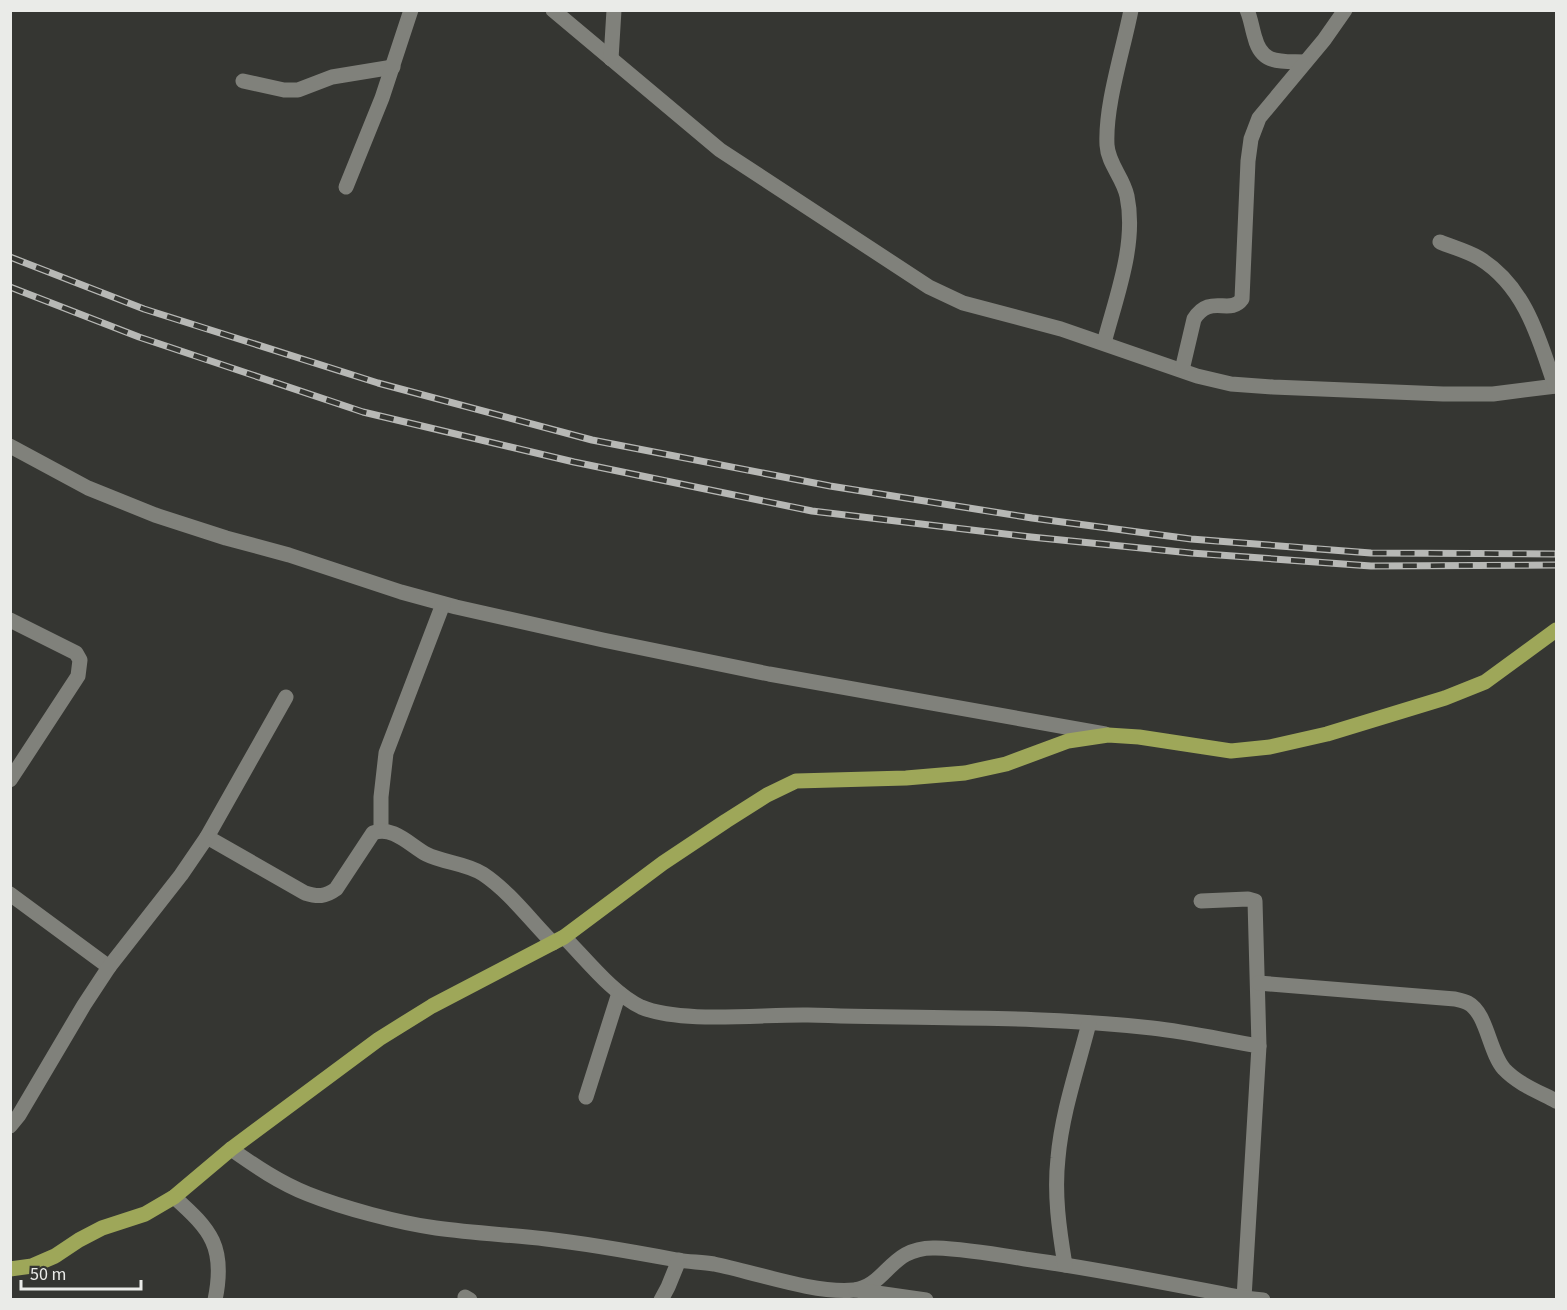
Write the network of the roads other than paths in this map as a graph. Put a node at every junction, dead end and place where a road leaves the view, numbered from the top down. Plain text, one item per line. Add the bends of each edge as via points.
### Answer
1 (411, 10) edge
2 (554, 10) edge
3 (614, 10) edge
4 (1131, 10) edge
5 (1247, 10) edge
6 (1345, 10) edge
7 (611, 59) junction
8 (1305, 62) junction
9 (393, 67) junction
10 (243, 81) dead end
11 (346, 187) dead end
12 (1440, 242) dead end
13 (1104, 343) junction
14 (1182, 370) junction
15 (1556, 386) edge
16 (10, 446) edge
17 (443, 604) junction
18 (10, 620) edge
19 (1557, 630) edge
20 (286, 697) dead end
21 (1108, 735) junction
22 (10, 780) edge
23 (381, 830) junction
24 (207, 837) junction
25 (10, 894) edge
26 (1201, 901) dead end
27 (559, 940) junction
28 (109, 967) junction
29 (1258, 983) junction
30 (619, 993) junction
31 (1089, 1023) junction
32 (1259, 1046) junction
33 (586, 1097) dead end
34 (1557, 1101) edge
35 (10, 1126) edge
36 (231, 1149) junction
37 (174, 1197) junction
38 (679, 1260) junction
39 (1065, 1264) junction
40 (10, 1269) edge
41 (856, 1290) junction
42 (1244, 1298) junction
43 (215, 1299) edge
44 (661, 1299) edge
45 (926, 1299) edge
46 (1263, 1299) edge

1 - 9 street
2 - 7 street
3 - 7 street
4 - 13 street via 1107,145 1127,195 1127,249
5 - 8 street via 1263,57
6 - 8 street
7 - 13 street via 720,150 929,287 963,303
8 - 14 street via 1259,118 1251,139 1242,299 1233,306 1214,305 1199,312
9 - 10 street via 332,77 298,90
9 - 11 street
12 - 15 street via 1478,257 1502,276 1521,300 1536,330
13 - 14 street
14 - 15 street via 1231,384 1343,391 1493,394
16 - 17 street via 88,488 155,515
17 - 21 street via 769,674
17 - 23 street via 386,753
18 - 22 street via 76,653 80,660 78,676
19 - 21 main road via 1485,682 1327,734 1232,751
20 - 24 street
21 - 27 main road via 1068,741 1006,764 965,773 796,781 767,795 663,863
23 - 24 street via 368,838 336,889 318,897
23 - 27 street via 390,831 428,855 483,874
24 - 28 street
25 - 28 street
26 - 29 street via 1255,901
27 - 30 street
27 - 36 main road via 397,1028
28 - 35 street
29 - 32 street
29 - 34 street via 1470,1003 1504,1069
30 - 31 street via 641,1007 696,1016
30 - 33 street
31 - 32 street via 1152,1028
31 - 39 street via 1063,1122 1058,1159 1058,1223
32 - 42 street
36 - 37 main road
36 - 38 street via 266,1173 308,1194 369,1213 433,1228 577,1243
37 - 40 main road via 145,1214 102,1228 55,1256 32,1266
37 - 43 street via 214,1240 219,1266
38 - 41 street via 806,1285
38 - 44 street
39 - 41 street via 932,1247 910,1250 874,1282
39 - 42 street
41 - 45 street
42 - 46 street

